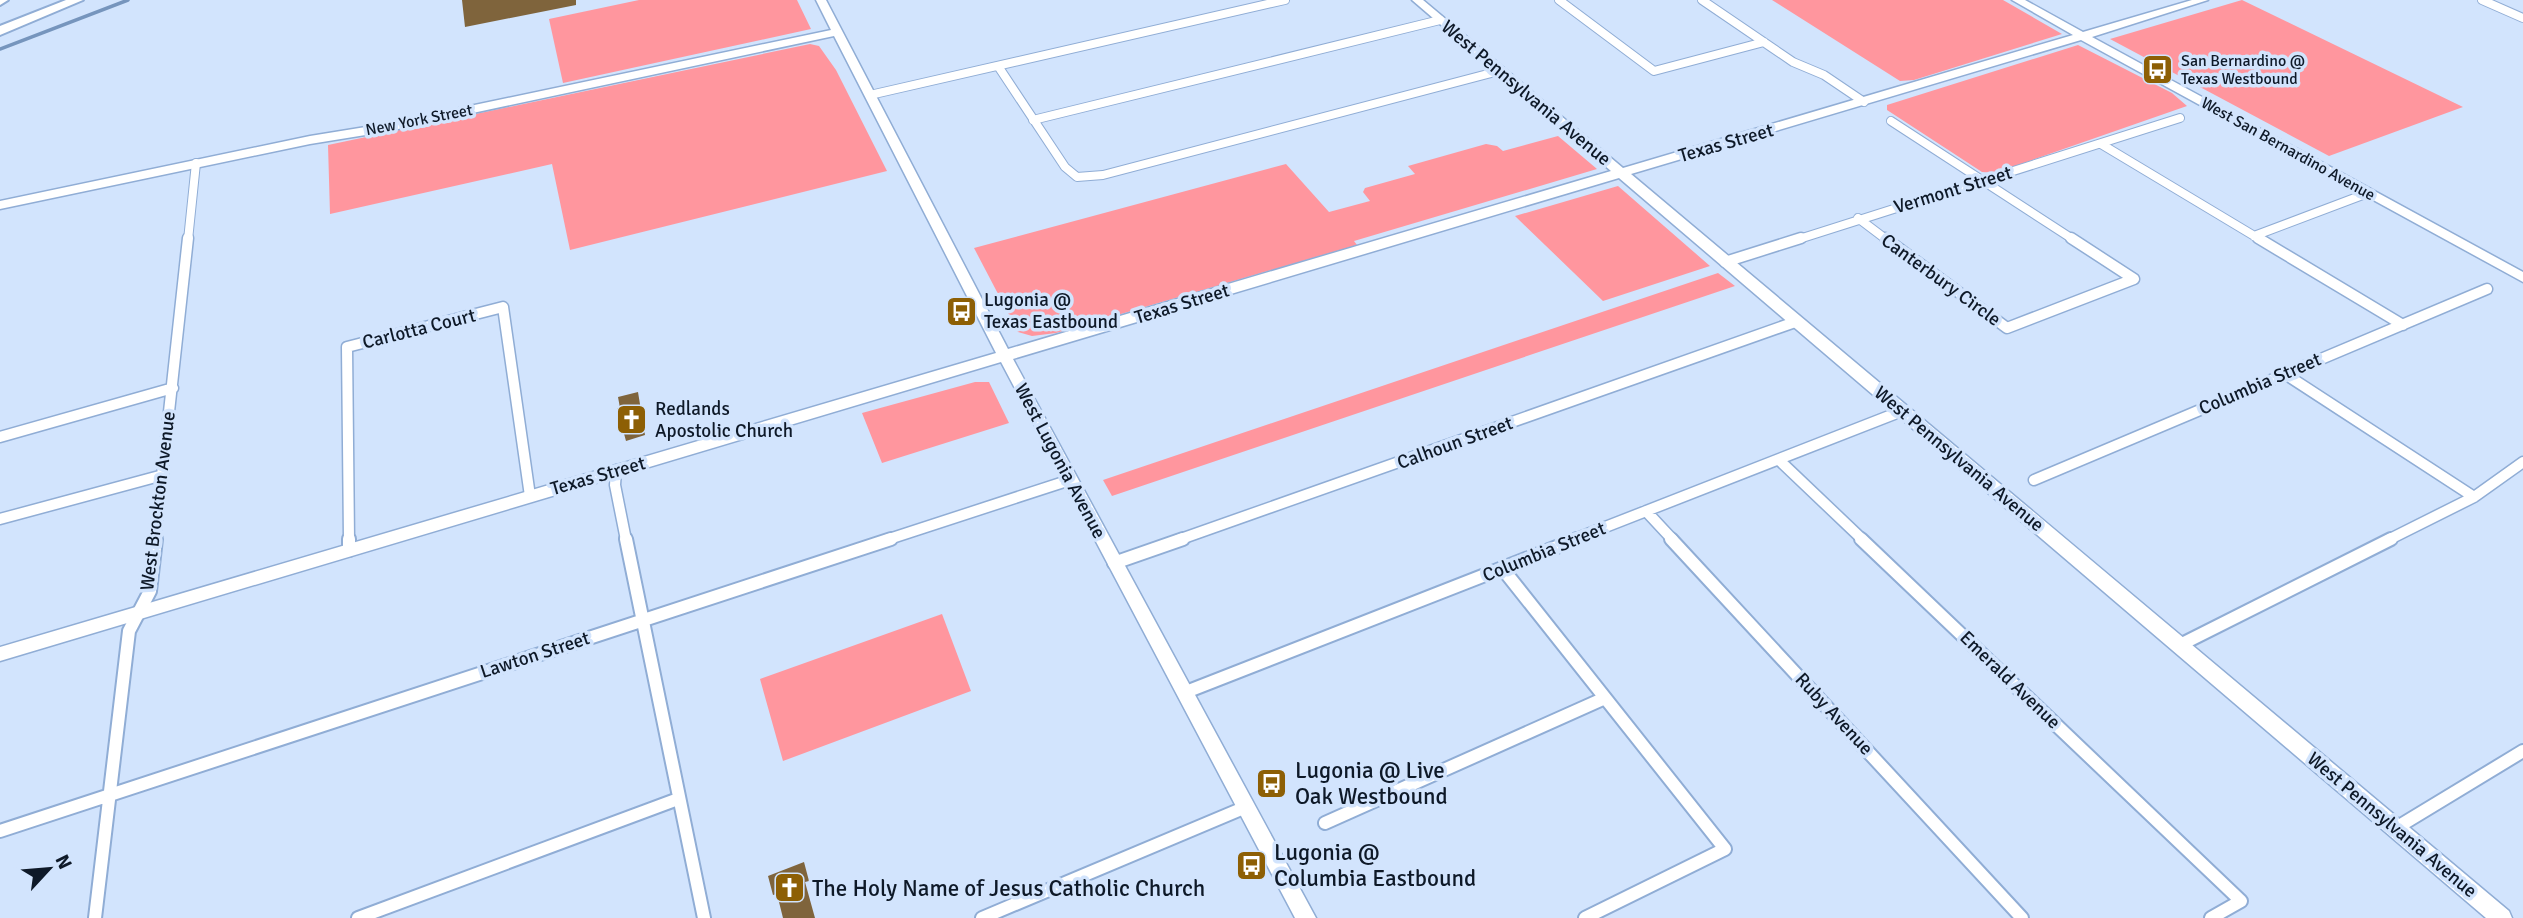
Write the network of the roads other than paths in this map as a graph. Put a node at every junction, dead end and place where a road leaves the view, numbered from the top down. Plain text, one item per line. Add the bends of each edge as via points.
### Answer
1 (77, 0) edge
2 (821, 0) edge
3 (1285, 0) edge
4 (1417, 0) edge
5 (1559, 0) edge
6 (1702, 0) edge
7 (2017, 0) edge
8 (2203, 0) edge
9 (2482, 0) edge
10 (2523, 18) edge
11 (1440, 20) junction
12 (0, 31) edge
13 (837, 32) junction
14 (2083, 36) junction
15 (1764, 42) junction
16 (998, 66) junction
17 (1499, 71) junction
18 (870, 95) junction
19 (1864, 102) junction
20 (2180, 118) dead end
21 (1033, 120) junction
22 (1891, 121) dead end
23 (2101, 144) junction
24 (196, 163) junction
25 (1622, 173) junction
26 (1984, 180) junction
27 (2368, 193) junction
28 (0, 205) edge
29 (1858, 218) junction
30 (2253, 236) junction
31 (1725, 262) junction
32 (2523, 278) edge
33 (2487, 289) dead end
34 (1795, 322) junction
35 (2403, 325) junction
36 (1005, 357) junction
37 (2285, 374) junction
38 (173, 388) junction
39 (1902, 411) junction
40 (0, 437) edge
41 (1779, 460) junction
42 (2523, 462) edge
43 (617, 470) junction
44 (163, 475) junction
45 (1070, 480) junction
46 (2034, 480) dead end
47 (530, 496) junction
48 (2474, 497) junction
49 (1647, 511) junction
50 (0, 519) edge
51 (349, 550) junction
52 (1114, 563) junction
53 (1502, 568) junction
54 (138, 614) junction
55 (642, 620) junction
56 (2180, 645) junction
57 (0, 654) edge
58 (1186, 692) junction
59 (1605, 698) junction
60 (2523, 751) edge
61 (110, 796) junction
62 (678, 799) junction
63 (1246, 807) junction
64 (1325, 823) dead end
65 (2396, 828) junction
66 (0, 831) edge
67 (95, 918) edge
68 (358, 918) edge
69 (704, 918) edge
70 (982, 918) edge
71 (1306, 918) edge
72 (1585, 918) edge
73 (2022, 918) edge
74 (2211, 918) edge
75 (2502, 918) edge

1 - 12 highway
2 - 13 street, West Lugonia Avenue
3 - 16 street
4 - 11 street, West Pennsylvania Avenue
5 - 15 street via 1654,71
6 - 15 street
7 - 14 street, West San Bernardino Avenue
8 - 14 street, Texas Street
9 - 10 street
11 - 17 street, West Pennsylvania Avenue
11 - 21 street
13 - 18 street, West Lugonia Avenue
13 - 24 street, New York Street
14 - 19 street, Texas Street
14 - 27 street, West San Bernardino Avenue
15 - 19 street
16 - 18 street
16 - 21 street
17 - 21 street via 1103,175 1077,177
17 - 25 street, West Pennsylvania Avenue
18 - 36 street, West Lugonia Avenue
19 - 25 street, Texas Street
20 - 23 street, Vermont Street
22 - 26 street
23 - 26 street, Vermont Street
23 - 30 street
24 - 28 street, New York Street
24 - 38 street, West Brockton Avenue
25 - 31 street, West Pennsylvania Avenue
25 - 36 street, Texas Street
26 - 29 street, Vermont Street
26 - 29 street, Canterbury Circle via 2134,279 2007,328
27 - 30 street
27 - 32 street, West San Bernardino Avenue
29 - 31 street, Vermont Street
30 - 35 street
31 - 34 street, West Pennsylvania Avenue
33 - 35 street, Columbia Street
34 - 39 street, West Pennsylvania Avenue
34 - 52 street, Calhoun Street
35 - 37 street, Columbia Street
36 - 43 street, Texas Street
36 - 45 street, West Lugonia Avenue
37 - 46 street, Columbia Street
37 - 48 street
38 - 40 street
38 - 44 street, West Brockton Avenue
39 - 41 street, Columbia Street
39 - 56 street, West Pennsylvania Avenue
41 - 49 street, Columbia Street
41 - 74 street, Emerald Avenue via 2241,901
42 - 48 street
43 - 47 street, Texas Street
43 - 55 street via 615,485
44 - 50 street
44 - 54 street, West Brockton Avenue via 150,591
45 - 52 street, West Lugonia Avenue
45 - 55 street, Lawton Street
47 - 51 street, Texas Street
47 - 51 street, Carlotta Court via 503,307 347,347
48 - 56 street
49 - 53 street, Columbia Street
49 - 73 street, Ruby Avenue
51 - 54 street, Texas Street
52 - 58 street, West Lugonia Avenue
53 - 58 street, Columbia Street
53 - 59 street
54 - 57 street, Texas Street
54 - 61 street, West Brockton Avenue via 129,631
55 - 61 street, Lawton Street
55 - 62 street
56 - 65 street, West Pennsylvania Avenue
58 - 63 street, West Lugonia Avenue
59 - 64 street
59 - 72 street via 1725,849
60 - 65 street
61 - 66 street, Lawton Street
61 - 67 street, West Brockton Avenue
62 - 68 street
62 - 69 street
63 - 70 street
63 - 71 street, West Lugonia Avenue
65 - 75 street, West Pennsylvania Avenue

